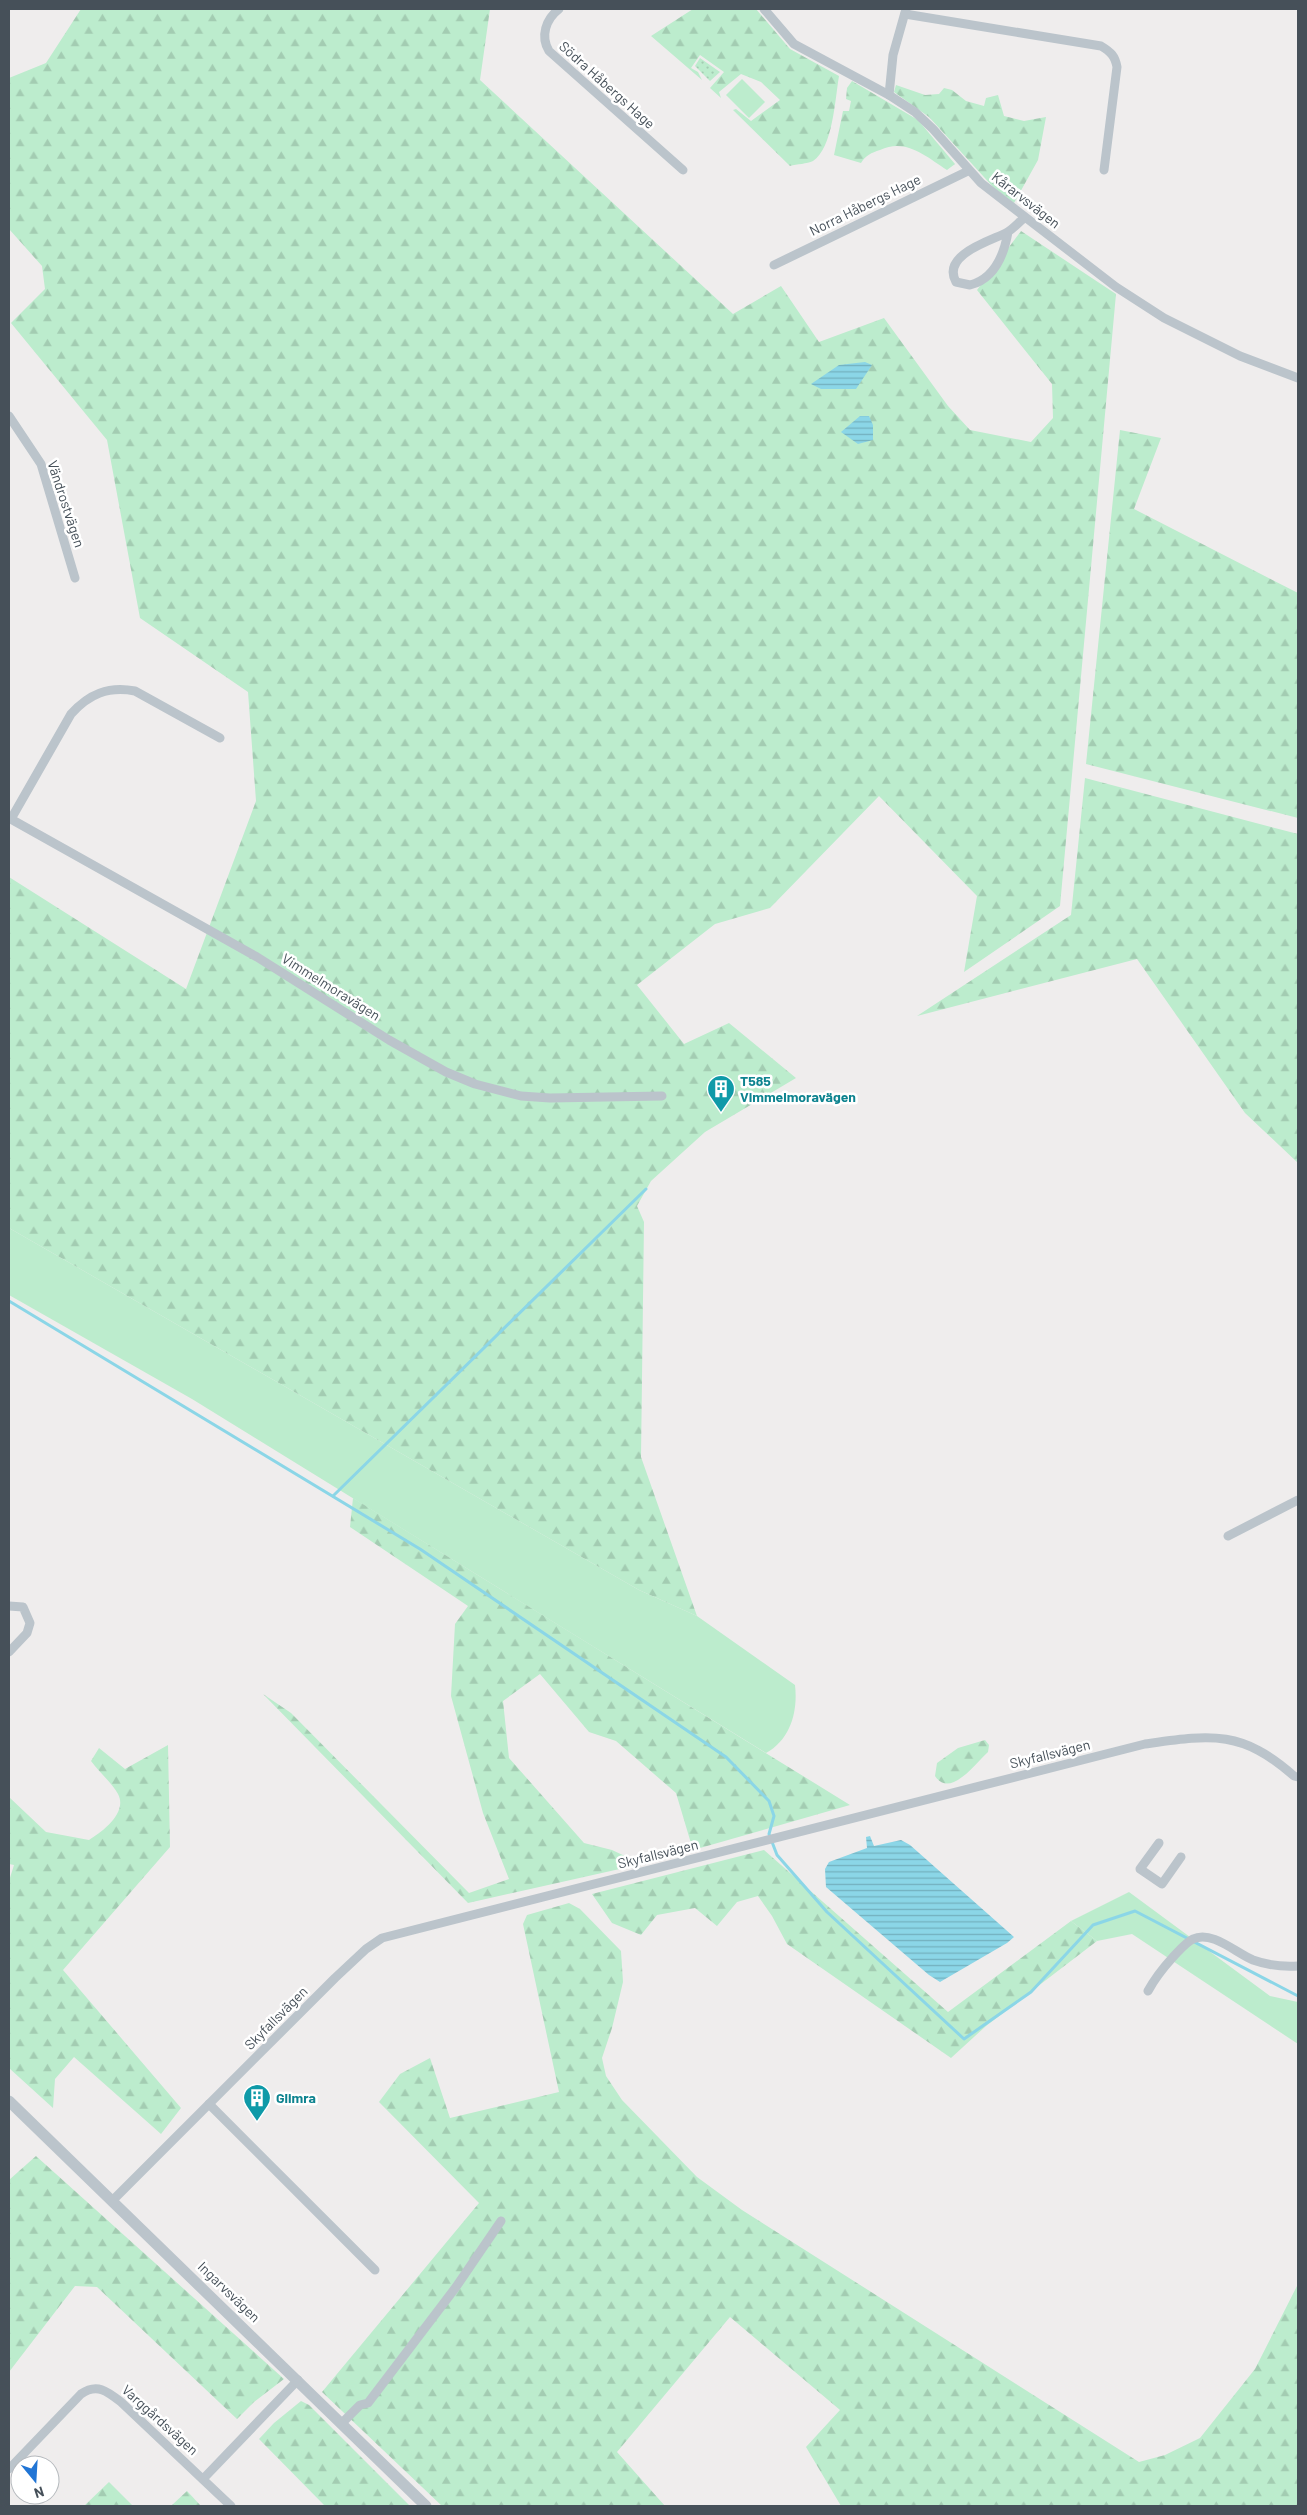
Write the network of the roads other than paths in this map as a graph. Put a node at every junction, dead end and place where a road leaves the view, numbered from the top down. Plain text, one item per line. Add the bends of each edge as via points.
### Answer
1 (559, 9) edge
2 (764, 9) edge
3 (905, 11) edge
4 (889, 95) junction
5 (683, 170) dead end
6 (1104, 170) dead end
7 (968, 171) junction
8 (1024, 218) junction
9 (1008, 232) junction
10 (774, 265) dead end
11 (1298, 378) edge
12 (9, 416) edge
13 (75, 578) dead end
14 (220, 738) dead end
15 (10, 819) edge
16 (662, 1096) dead end
17 (1298, 1500) edge
18 (1228, 1536) dead end
19 (9, 1606) edge
20 (9, 1652) edge
21 (1298, 1777) edge
22 (1159, 1842) dead end
23 (1181, 1858) dead end
24 (1298, 1966) edge
25 (1148, 1991) dead end
26 (9, 2101) edge
27 (210, 2104) junction
28 (112, 2201) junction
29 (501, 2221) dead end
30 (375, 2270) dead end
31 (298, 2380) junction
32 (342, 2423) junction
33 (9, 2469) edge
34 (203, 2479) junction
35 (231, 2506) edge
36 (426, 2506) edge

1 - 5 street, Södra Håbergs Hage via 546,27 545,40 549,51
2 - 4 street, Kårarvsvägen via 794,44
3 - 4 street via 893,55
3 - 6 street via 1101,46 1108,50 1118,67
4 - 7 street, Kårarvsvägen via 933,129
7 - 8 street, Kårarvsvägen
7 - 10 street, Norra Håbergs Hage
8 - 9 street
8 - 11 street, Kårarvsvägen via 1116,287 1164,318 1240,356
9 - 9 street via 1002,253 989,274 970,285 956,282 954,270 964,254 976,245
12 - 13 street, Vändrostvägen via 41,464
14 - 15 street via 135,691 103,691 85,700 71,714
15 - 16 street, Vimmelmoravägen via 257,957 446,1072 475,1084 521,1096
17 - 18 street
19 - 20 street via 23,1607 30,1623 27,1633
21 - 27 street, Skyfallsvägen via 1265,1753 1239,1742 1208,1736 1145,1744 390,1936 361,1953
22 - 23 street via 1140,1869 1162,1884
24 - 25 street via 1266,1964 1215,1940 1199,1938 1181,1949 1156,1976
26 - 28 street, Ingarvsvägen
27 - 28 street, Skyfallsvägen
27 - 30 street
28 - 31 street, Ingarvsvägen
29 - 32 street via 456,2287 368,2403 360,2405
31 - 32 street, Ingarvsvägen
31 - 34 street
32 - 36 street, Ingarvsvägen
33 - 34 street, Varggårdsvägen via 81,2394 102,2388
34 - 35 street, Varggårdsvägen

